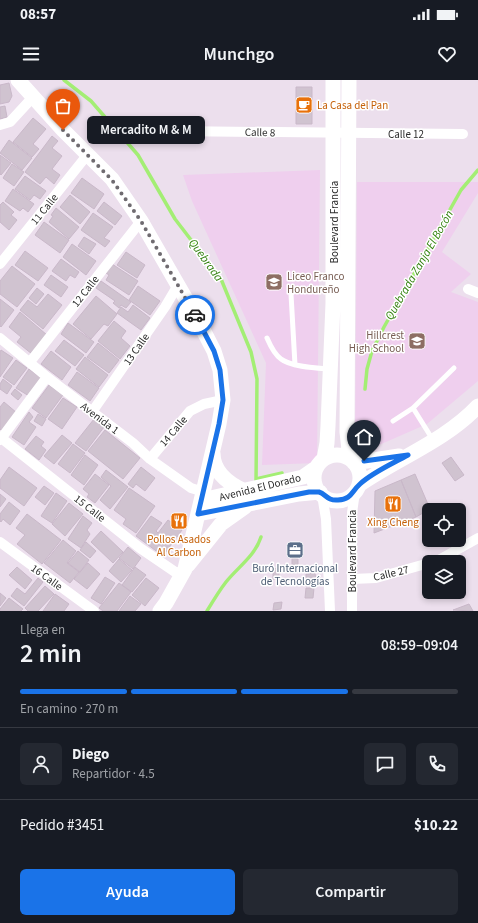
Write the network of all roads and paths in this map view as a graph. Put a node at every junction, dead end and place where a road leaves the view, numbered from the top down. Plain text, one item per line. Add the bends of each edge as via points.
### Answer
1 (18, 80) edge
2 (334, 80) edge
3 (349, 80) edge
4 (33, 97) junction
5 (5, 124) edge
6 (170, 131) dead end
7 (334, 133) junction
8 (349, 133) junction
9 (0, 134) edge
10 (463, 134) dead end
11 (88, 154) junction
12 (141, 221) junction
13 (0, 264) edge
14 (178, 285) junction
15 (468, 288) dead end
16 (333, 290) junction
17 (478, 292) edge
18 (0, 338) edge
19 (267, 338) dead end
20 (30, 362) junction
21 (296, 365) junction
22 (454, 368) dead end
23 (331, 369) junction
24 (47, 377) junction
25 (223, 400) junction
26 (478, 406) edge
27 (413, 408) junction
28 (92, 412) junction
29 (393, 421) dead end
30 (0, 438) edge
31 (434, 441) junction
32 (214, 446) junction
33 (408, 455) junction
34 (150, 458) junction
35 (352, 461) junction
36 (320, 464) junction
37 (357, 488) junction
38 (321, 494) junction
39 (249, 497) junction
40 (201, 502) junction
41 (478, 538) edge
42 (0, 542) edge
43 (448, 555) edge
44 (422, 566) edge
45 (183, 573) junction
46 (352, 579) junction
47 (94, 611) edge
48 (160, 611) edge
49 (330, 611) edge
50 (352, 611) edge

1 - 4 street
2 - 7 street, Boulevard Francia
3 - 8 street, Boulevard Francia
4 - 5 street
4 - 11 street
5 - 9 street
6 - 7 street, Calle 8
7 - 8 street, Calle 8
7 - 16 street, Boulevard Francia
8 - 10 street, Calle 12
8 - 35 street, Boulevard Francia via 347,432
11 - 12 street via 112,180
11 - 13 street, 11 Calle
12 - 14 street
12 - 20 street, 12 Calle
14 - 25 street via 214,351 220,370
14 - 28 street, 13 Calle via 165,308
15 - 17 street
16 - 21 lane via 294,291 291,294
16 - 23 street, Boulevard Francia
18 - 20 street, Avenida 1
19 - 21 lane via 281,359
20 - 24 street, Avenida 1
21 - 23 lane
22 - 27 lane
23 - 36 street, Boulevard Francia via 327,443
24 - 28 street, Avenida 1
24 - 30 street
25 - 32 street
25 - 34 street, 14 Calle via 204,404 190,411
26 - 31 street
27 - 29 lane
27 - 31 lane
28 - 34 street, Avenida 1
30 - 45 street, 15 Calle via 140,548
31 - 33 street
32 - 39 street via 215,466 220,475
32 - 40 street
33 - 35 street
33 - 37 street via 379,471
34 - 40 street, Avenida 1 via 191,488
35 - 36 street via 337,455 330,456
35 - 37 street via 359,473
36 - 38 street via 314,481
36 - 39 street, Avenida El Dorado via 303,477
37 - 38 street via 350,497 343,500 328,499
37 - 46 street, Boulevard Francia via 352,513
38 - 39 street, Avenida El Dorado
38 - 49 street, Boulevard Francia via 326,518
39 - 40 street, Avenida El Dorado
39 - 45 street via 221,524
40 - 45 street
41 - 43 street
42 - 47 street, 16 Calle
44 - 46 street, Calle 27 via 376,578
45 - 48 street
46 - 50 street, Boulevard Francia

